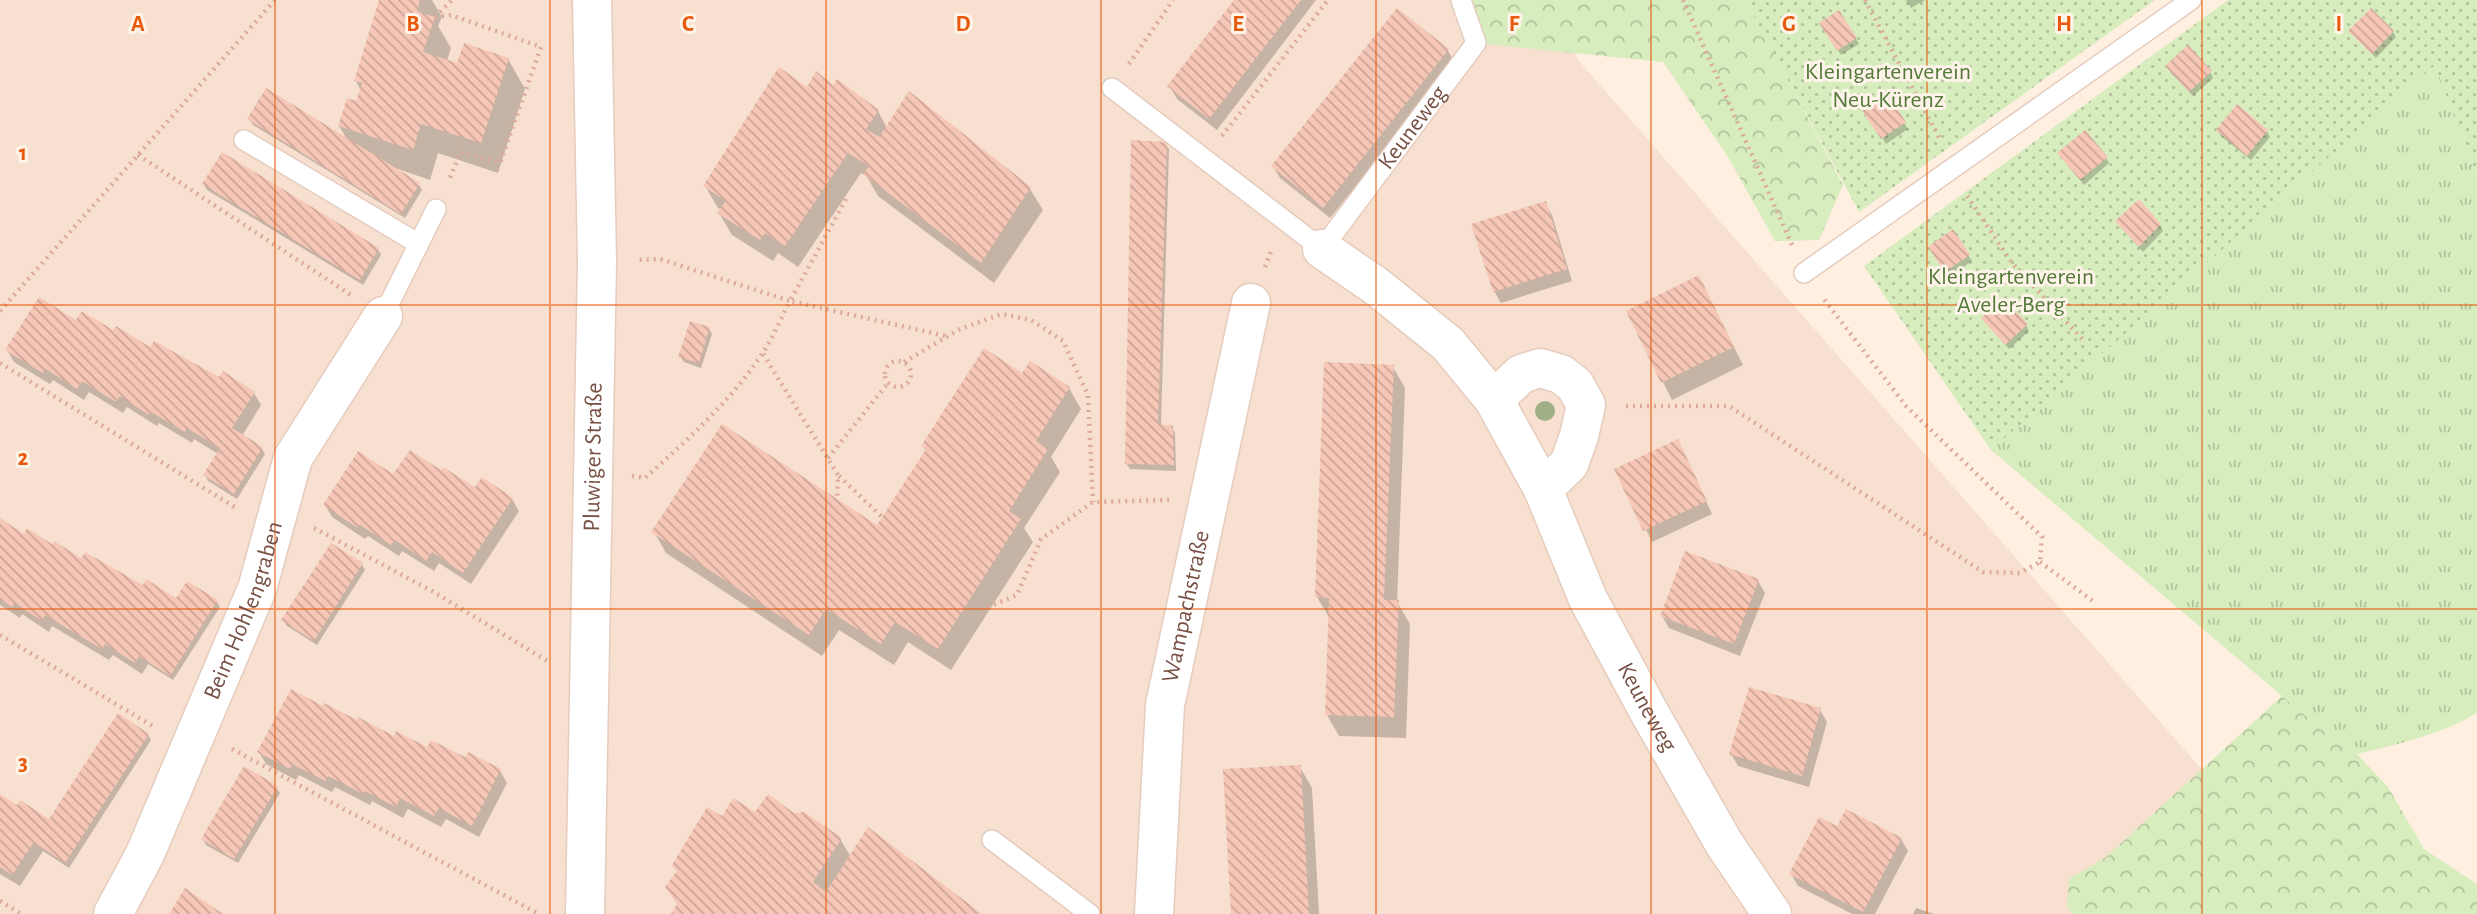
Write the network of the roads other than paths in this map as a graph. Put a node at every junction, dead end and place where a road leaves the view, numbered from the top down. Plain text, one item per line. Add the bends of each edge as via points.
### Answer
1 (592, 0) edge
2 (1461, 0) edge
3 (2191, 0) edge
4 (1112, 88) road end
5 (244, 140) dead end
6 (436, 209) road end
7 (419, 244) junction
8 (1322, 249) junction
9 (1804, 273) road end
10 (1251, 303) road end
11 (383, 316) joint
12 (1494, 400) junction
13 (1543, 489) junction
14 (992, 841) dead end
15 (113, 914) edge
16 (585, 914) edge
17 (1090, 914) edge
18 (1154, 914) edge
19 (1772, 914) edge

1 - 16 street, Pluwiger Straße via 597,261
2 - 8 lane, Keuneweg via 1476,43
3 - 9 lane
4 - 8 lane, Keuneweg
5 - 7 lane
6 - 7 lane
7 - 11 lane
8 - 12 street, Keuneweg via 1448,344
10 - 18 street, Wampachstraße via 1165,705
11 - 15 street, Beim Hohlengraben via 293,458 257,589 145,855
12 - 13 street, Keuneweg
12 - 13 street via 1521,374 1540,368 1561,374 1575,385 1586,405 1579,436 1569,464
13 - 19 street, Keuneweg via 1588,599 1612,644 1725,845
14 - 17 lane

